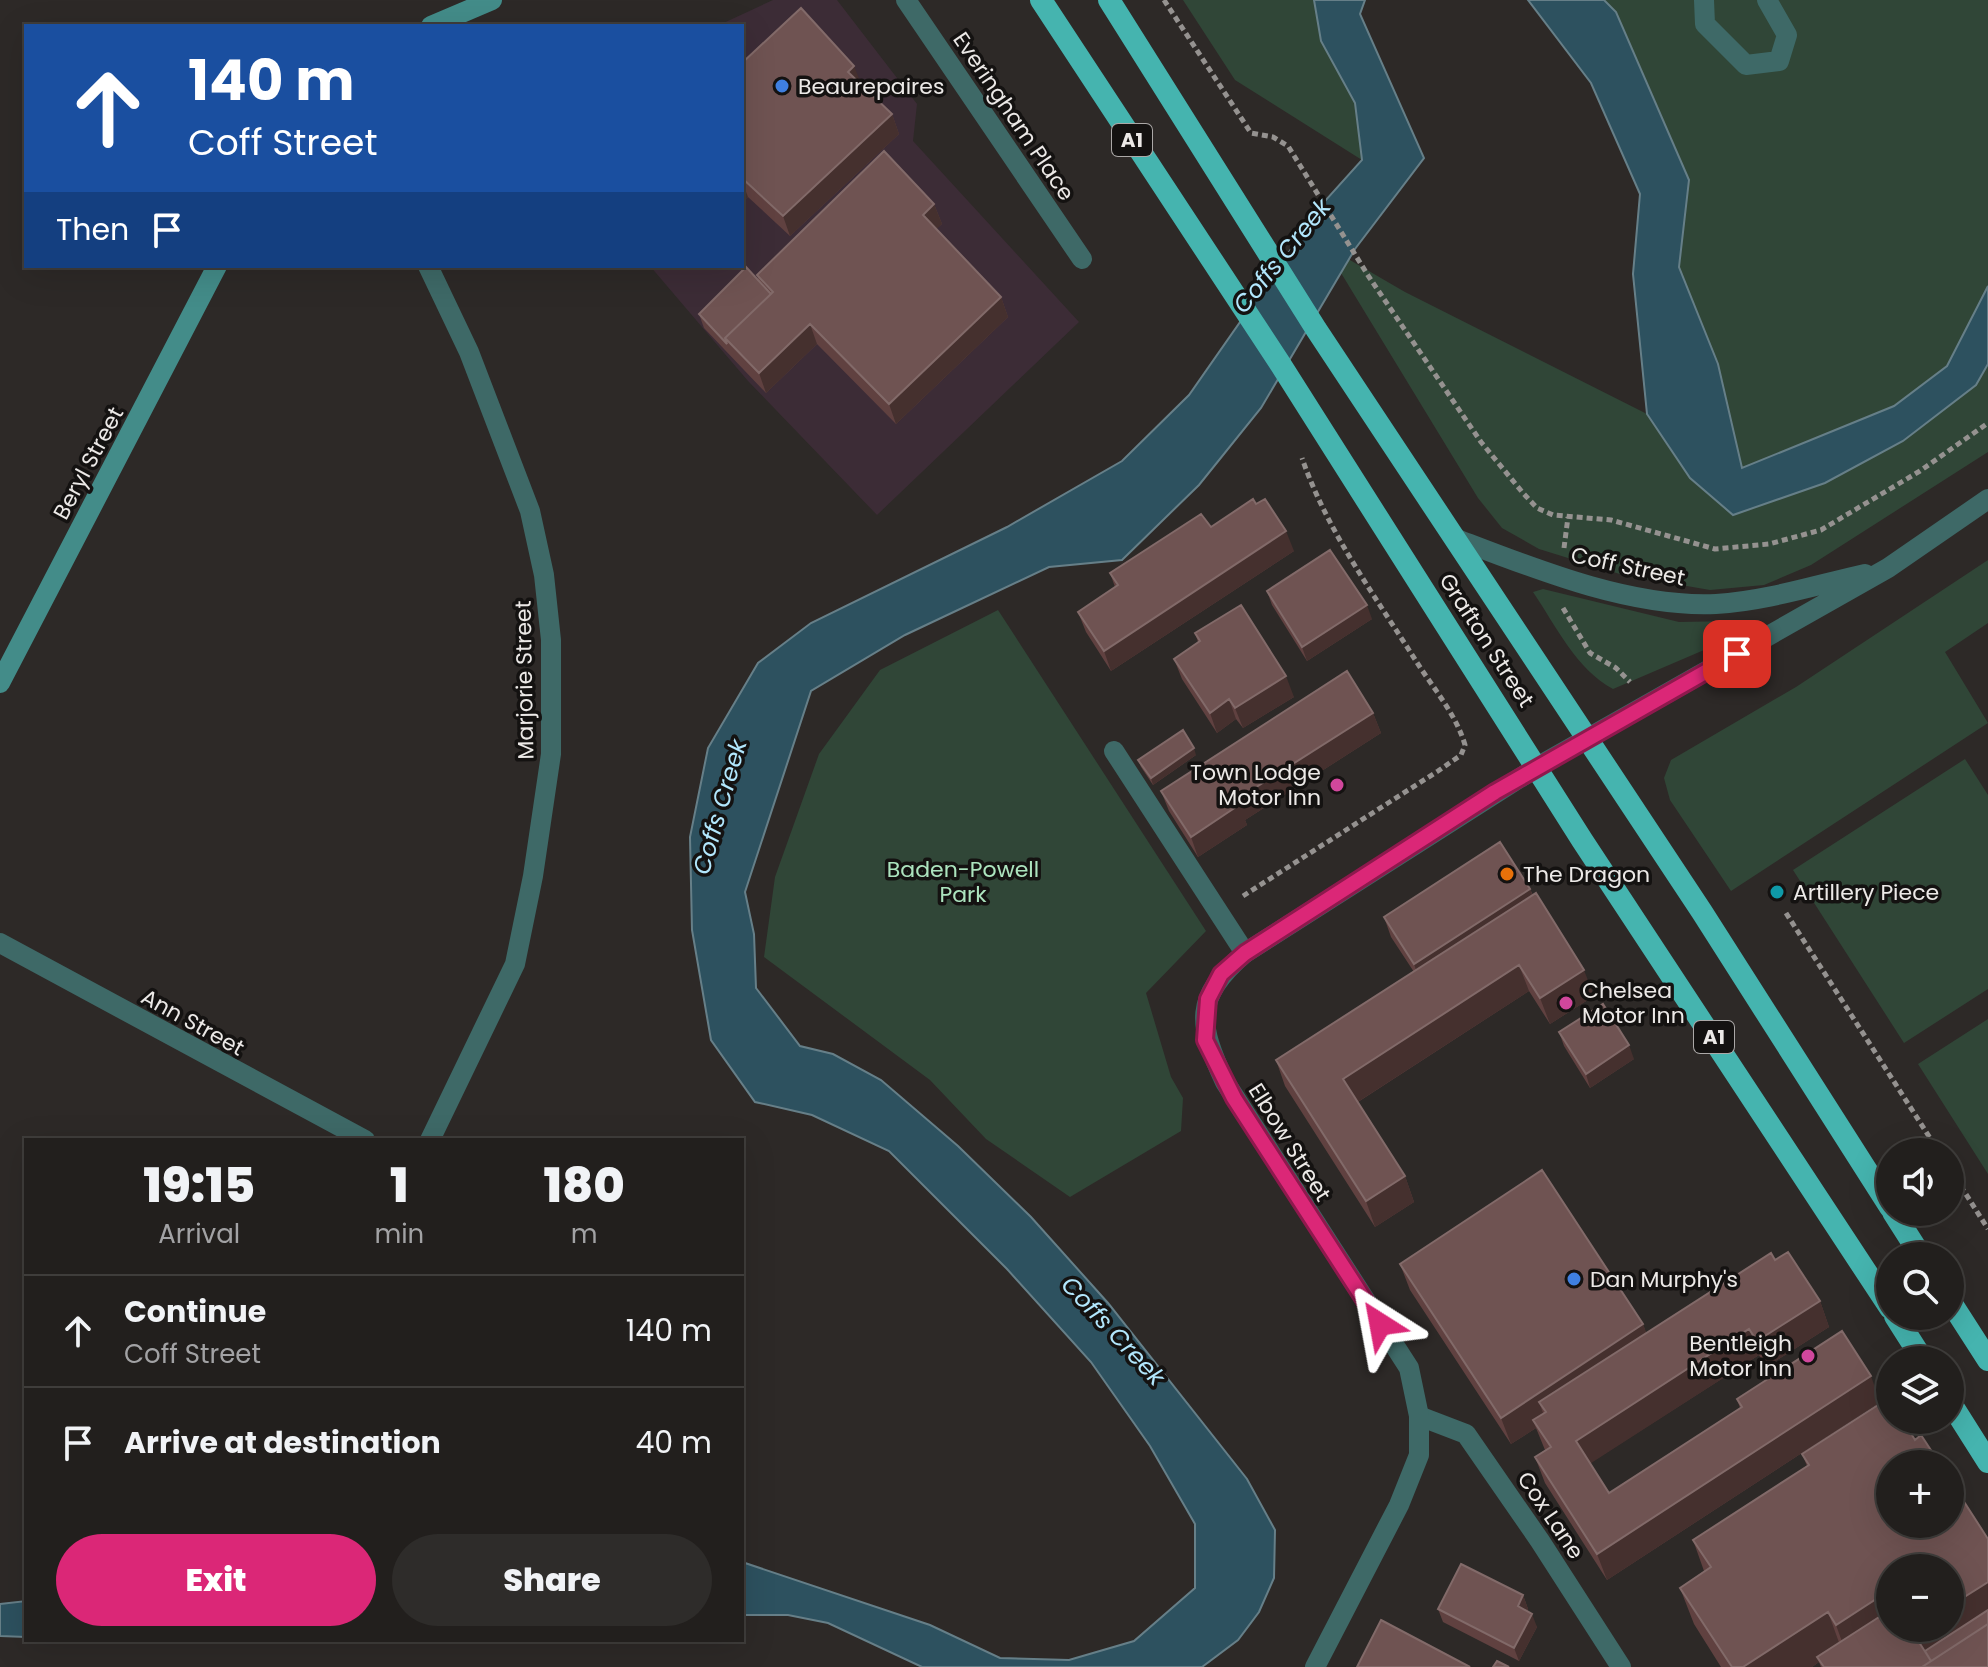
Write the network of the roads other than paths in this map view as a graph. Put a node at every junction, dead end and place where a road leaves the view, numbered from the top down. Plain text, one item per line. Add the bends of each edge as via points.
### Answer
1 (492, 0) edge
2 (906, 0) edge
3 (1041, 0) edge
4 (1109, 0) edge
5 (1704, 0) edge
6 (1767, 0) edge
7 (436, 24) edge
8 (1082, 259) dead end
9 (216, 268) edge
10 (429, 268) edge
11 (1988, 499) edge
12 (1457, 539) junction
13 (1888, 568) junction
14 (0, 683) edge
15 (1587, 740) junction
16 (1114, 751) dead end
17 (1537, 767) junction
18 (0, 943) edge
19 (1245, 953) junction
20 (361, 1138) edge
21 (431, 1138) edge
22 (1876, 1185) edge
23 (1876, 1287) edge
24 (1964, 1323) edge
25 (1988, 1360) edge
26 (1419, 1416) junction
27 (1964, 1424) edge
28 (1988, 1462) edge
29 (1315, 1667) edge
30 (1621, 1667) edge

1 - 7 main road
2 - 8 street, Everingham Place
3 - 17 highway, Grafton Street / A1
4 - 12 highway, Grafton Street / A1 via 1316,329
5 - 6 street via 1705,24 1746,65 1779,61 1787,35
9 - 14 main road, Beryl Street
10 - 21 street, Marjorie Street via 469,352 530,511 551,640 551,754 515,964
11 - 13 street, Coff Street
12 - 13 street, Coff Street via 1544,572 1683,604 1775,595
12 - 15 highway, Grafton Street / A1
13 - 15 street, Coff Street
15 - 17 street, Coff Street
15 - 22 highway, Grafton Street / A1
16 - 19 street
17 - 19 street, Elbow Street
17 - 23 highway, Grafton Street / A1
18 - 20 street, Ann Street
19 - 26 street, Elbow Street via 1221,974 1208,999 1205,1040 1234,1098 1409,1368
24 - 25 highway
26 - 29 street, Elbow Street via 1419,1455 1399,1505
26 - 30 street, Cox Lane via 1466,1434
27 - 28 highway

